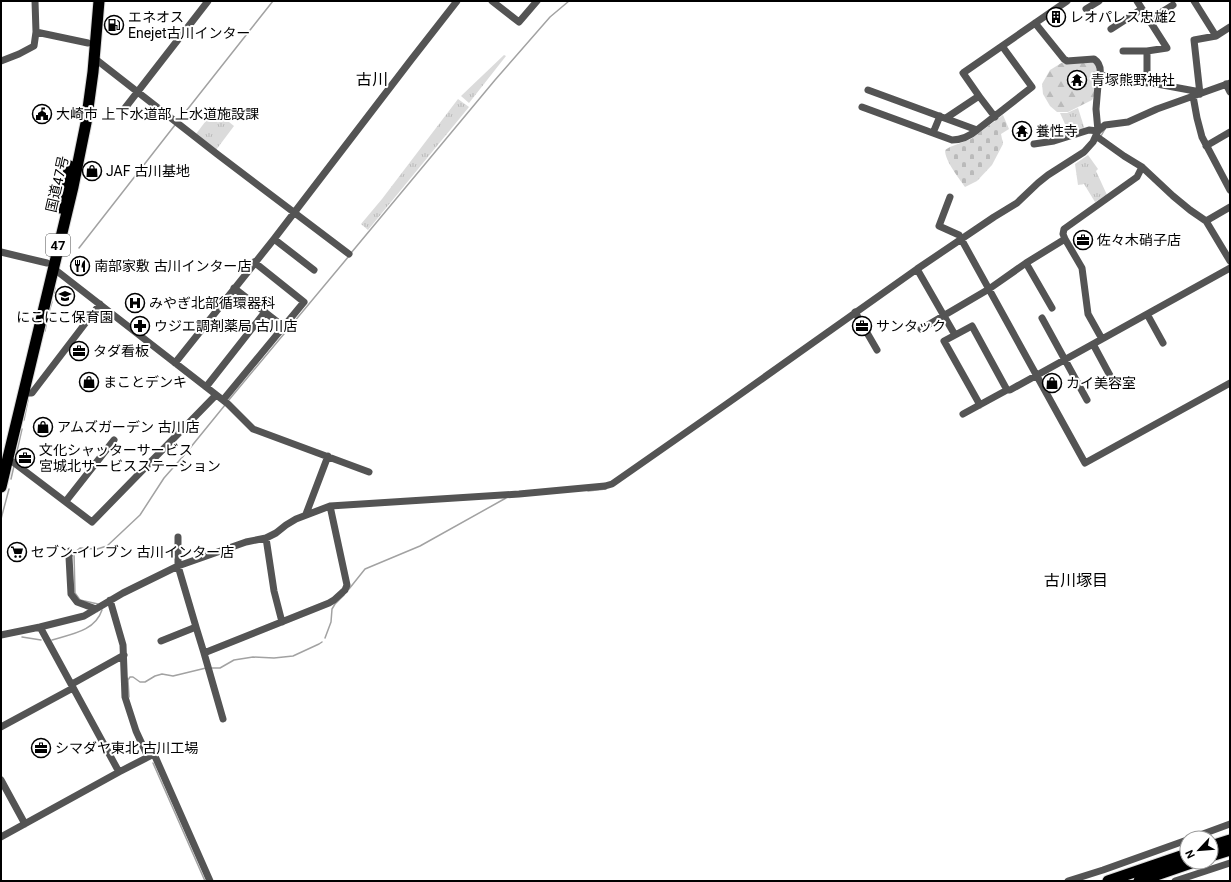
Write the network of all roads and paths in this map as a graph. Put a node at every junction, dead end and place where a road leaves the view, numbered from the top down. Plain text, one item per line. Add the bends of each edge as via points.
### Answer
1 (36, 1) edge
2 (91, 1) edge
3 (98, 1) edge
4 (208, 1) edge
5 (457, 1) edge
6 (492, 1) edge
7 (537, 1) edge
8 (1067, 1) edge
9 (1099, 1) edge
10 (1137, 1) edge
11 (1194, 1) edge
12 (1172, 5) dead end
13 (1086, 9) dead end
14 (1142, 9) junction
15 (1149, 20) junction
16 (1035, 23) junction
17 (1230, 27) edge
18 (1111, 29) dead end
19 (36, 32) junction
20 (1216, 36) junction
21 (88, 43) junction
22 (1002, 46) junction
23 (1123, 50) dead end
24 (1147, 51) junction
25 (1, 60) edge
26 (94, 62) junction
27 (1100, 75) junction
28 (1147, 83) junction
29 (1228, 83) edge
30 (868, 90) dead end
31 (137, 91) junction
32 (1230, 92) edge
33 (1197, 95) junction
34 (979, 96) junction
35 (862, 107) dead end
36 (125, 108) dead end
37 (943, 117) junction
38 (995, 117) junction
39 (977, 130) junction
40 (1230, 132) edge
41 (933, 133) junction
42 (1097, 134) junction
43 (1034, 144) dead end
44 (1206, 146) junction
45 (1142, 167) junction
46 (1230, 190) edge
47 (950, 197) dead end
48 (1230, 207) edge
49 (294, 212) junction
50 (1206, 221) junction
51 (274, 239) junction
52 (962, 239) junction
53 (1065, 239) junction
54 (1, 252) edge
55 (349, 254) dead end
56 (1230, 261) edge
57 (254, 262) junction
58 (1026, 263) junction
59 (50, 265) junction
60 (1230, 268) edge
61 (917, 269) junction
62 (314, 270) dead end
63 (234, 288) junction
64 (989, 289) junction
65 (100, 304) junction
66 (1052, 308) dead end
67 (265, 312) junction
68 (855, 312) junction
69 (1147, 314) junction
70 (944, 315) junction
71 (1042, 318) dead end
72 (284, 327) junction
73 (921, 329) dead end
74 (955, 335) junction
75 (1102, 339) junction
76 (1163, 343) dead end
77 (1093, 344) junction
78 (876, 350) dead end
79 (1065, 360) junction
80 (175, 363) junction
81 (1037, 375) junction
82 (1114, 383) dead end
83 (1230, 383) edge
84 (206, 387) junction
85 (1007, 390) junction
86 (23, 393) junction
87 (216, 395) junction
88 (1087, 400) dead end
89 (225, 402) junction
90 (980, 405) junction
91 (963, 414) dead end
92 (114, 440) dead end
93 (328, 456) junction
94 (4, 459) edge
95 (369, 472) dead end
96 (1, 487) edge
97 (66, 501) junction
98 (330, 506) junction
99 (306, 514) junction
100 (178, 537) dead end
101 (266, 538) junction
102 (70, 551) dead end
103 (178, 566) junction
104 (110, 600) junction
105 (99, 607) junction
106 (282, 622) junction
107 (196, 627) junction
108 (40, 628) junction
109 (1, 634) edge
110 (161, 641) dead end
111 (204, 653) junction
112 (124, 655) junction
113 (72, 686) junction
114 (223, 719) dead end
115 (1, 727) edge
116 (148, 757) junction
117 (119, 772) junction
118 (1, 780) edge
119 (25, 824) junction
120 (1230, 824) edge
121 (1214, 830) edge
122 (1, 837) edge
123 (1230, 840) edge
124 (1179, 843) edge
125 (1219, 843) edge
126 (1230, 850) edge
127 (1219, 853) edge
128 (1179, 857) edge
129 (1230, 863) edge
130 (1179, 867) edge
131 (210, 881) edge
132 (1068, 881) edge
133 (1108, 881) edge
134 (1139, 881) edge
135 (1175, 881) edge

1 - 19 street
2 - 21 highway, 国道47号 / 47
3 - 26 highway, 国道47号 / 47
4 - 31 street
5 - 49 street
6 - 7 street via 519,22
8 - 16 street
9 - 13 street
10 - 14 street
11 - 20 street
12 - 15 street
14 - 15 street
14 - 18 street
15 - 24 street via 1167,48
16 - 22 street
16 - 27 street via 1064,59 1095,59 1101,69
17 - 20 street
19 - 21 street
19 - 25 street via 34,46
20 - 33 street via 1194,40
21 - 59 highway, 国道47号 / 47 via 82,104
22 - 34 street via 963,73
22 - 38 street via 1032,87
23 - 24 street
24 - 28 street
26 - 31 street via 98,61
26 - 59 highway, 国道47号 / 47 via 73,187
27 - 28 street
27 - 42 street via 1096,109
28 - 33 street via 1195,91
29 - 32 street
29 - 33 street
30 - 37 street
31 - 36 street
31 - 49 street
33 - 42 street via 1128,122 1105,125
33 - 44 street via 1199,128
34 - 37 street
34 - 38 street
35 - 41 street
37 - 39 street
37 - 41 street
38 - 39 street
39 - 41 street via 958,140
40 - 44 street
42 - 43 street via 1088,130 1054,141
42 - 45 street
42 - 52 street via 1084,152 1048,175 1017,203
44 - 46 street
45 - 50 street via 1179,201
45 - 53 street via 1137,177 1064,229
47 - 52 street via 939,226 959,235
48 - 50 street
49 - 51 street
49 - 55 street
50 - 56 street
51 - 57 street
51 - 62 street
52 - 61 street
52 - 64 street
53 - 58 street
53 - 75 street via 1082,268 1088,314
54 - 59 street
57 - 63 street
57 - 72 street via 304,302
58 - 64 street
58 - 66 street
59 - 65 street
59 - 86 highway, 国道47号 / 47
59 - 94 highway, 国道47号 / 47
60 - 69 street
61 - 68 street
61 - 70 street
63 - 67 street
63 - 80 street
64 - 70 street
64 - 81 street
65 - 80 street
65 - 86 street via 32,393
67 - 72 street
67 - 84 street
68 - 78 street
68 - 98 street via 617,481 605,486
69 - 75 street
69 - 76 street
70 - 73 street
70 - 74 street
71 - 79 street
72 - 89 street
74 - 85 street via 972,326
74 - 90 street via 944,341
75 - 77 street
77 - 79 street
77 - 82 street
79 - 81 street
79 - 88 street
80 - 84 street
81 - 83 street via 1085,463
81 - 85 street
84 - 87 street
85 - 90 street
86 - 94 highway, 国道47号 / 47
87 - 89 street
87 - 97 street via 92,522
89 - 93 street via 254,429
90 - 91 street
92 - 97 street
93 - 95 street
93 - 99 street
94 - 96 highway, 国道47号 / 47
94 - 97 street via 13,462
98 - 99 street
98 - 106 street via 347,585 345,590 334,600
99 - 101 street
100 - 103 street
101 - 103 street via 246,542
101 - 106 street via 274,591
102 - 105 street via 71,594 78,602
103 - 104 street
103 - 107 street
104 - 105 street
104 - 112 street via 121,633
105 - 108 street via 84,616
106 - 111 street
107 - 110 street
107 - 111 street
108 - 109 street
108 - 113 street
111 - 114 street
112 - 113 street
112 - 116 street via 126,697 136,731
113 - 115 street
113 - 117 street
116 - 117 street
116 - 131 street via 154,754
117 - 119 street
118 - 119 street
119 - 122 street
120 - 121 street
123 - 125 highway
124 - 132 street
126 - 127 highway
128 - 133 highway
129 - 135 street
130 - 134 highway

